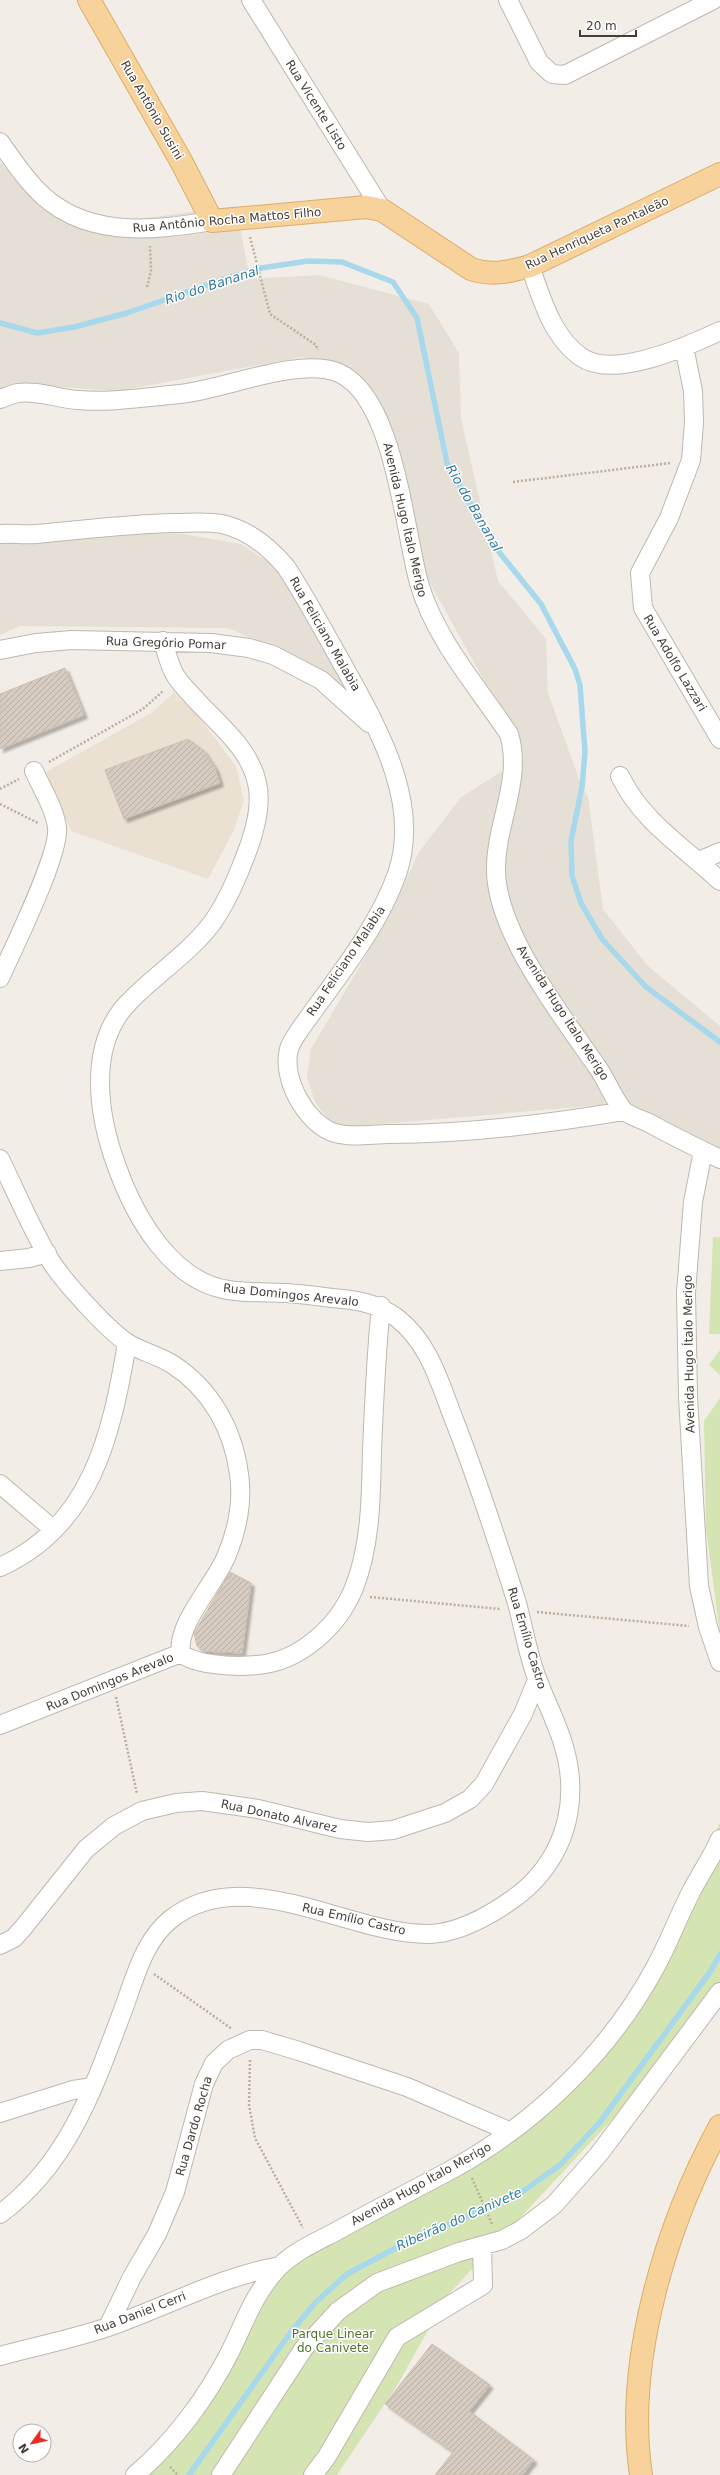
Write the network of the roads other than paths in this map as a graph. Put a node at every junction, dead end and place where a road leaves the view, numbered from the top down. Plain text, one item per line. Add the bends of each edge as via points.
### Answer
1 (89, 0) edge
2 (250, 0) edge
3 (508, 0) edge
4 (713, 0) edge
5 (0, 142) edge
6 (720, 174) edge
7 (382, 210) junction
8 (212, 221) junction
9 (530, 266) junction
10 (471, 269) joint
11 (720, 331) edge
12 (684, 348) junction
13 (0, 399) edge
14 (0, 534) edge
15 (163, 641) junction
16 (0, 650) edge
17 (378, 731) junction
18 (720, 739) edge
19 (34, 771) road end
20 (620, 776) dead end
21 (720, 852) edge
22 (699, 861) junction
23 (720, 881) edge
24 (0, 978) edge
25 (624, 1111) junction
26 (703, 1151) junction
27 (720, 1159) edge
28 (0, 1160) edge
29 (46, 1253) junction
30 (0, 1261) edge
31 (381, 1306) junction
32 (127, 1343) junction
33 (0, 1484) edge
34 (54, 1530) junction
35 (0, 1567) edge
36 (181, 1653) junction
37 (720, 1662) edge
38 (537, 1680) junction
39 (0, 1725) edge
40 (720, 1839) edge
41 (0, 1945) edge
42 (720, 1992) edge
43 (93, 2087) junction
44 (0, 2113) edge
45 (720, 2126) edge
46 (511, 2132) junction
47 (0, 2214) edge
48 (482, 2246) junction
49 (280, 2266) junction
50 (108, 2327) junction
51 (0, 2356) edge
52 (135, 2475) edge
53 (221, 2475) edge
54 (313, 2475) edge
55 (641, 2475) edge

1 - 8 main road, Rua Antônio Susini via 181,161
2 - 7 street, Rua Vicente Listo
3 - 4 street via 539,62 552,74 565,75
5 - 8 street, Rua Antônio Rocha Mattos Filho via 36,189 58,208 77,218 105,226 148,229
6 - 9 main road, Rua Henriqueta Pantaleão
7 - 8 main road, Rua Antônio Rocha Mattos Filho via 366,207
7 - 10 main road, Rua Antônio Rocha Mattos Filho
9 - 10 main road, Rua Henriqueta Pantaleão via 507,272 484,273
9 - 12 street via 542,302 554,325 566,343 582,358 602,364 631,363
11 - 12 street
12 - 18 street, Rua Adolfo Lazzari via 693,391 691,460 669,518 640,573 643,608
13 - 25 street, Avenida Hugo Ítalo Merigo via 18,393 78,400 114,400 196,393 291,369 317,369 339,373 360,388 376,414 389,448 424,602 433,621 511,740 514,769 496,857 499,893 506,916 517,942 555,1006
14 - 17 street, Rua Feliciano Malabia via 35,534 133,524 188,523 222,524 260,540 272,551 298,586
15 - 16 street, Rua Gregório Pomar via 72,640
15 - 17 street, Rua Gregório Pomar via 211,643 249,648 273,655 321,680
15 - 31 street, Rua Domingos Arevalo via 176,677 238,745 257,778 259,800 248,851 233,888 213,922 192,945 123,1007 106,1038 100,1060 101,1093 105,1124 115,1163 130,1198 148,1229 173,1262 189,1274 222,1290 289,1293 356,1300
17 - 25 street, Rua Feliciano Malabia via 396,778 403,816 404,843 397,873 385,903 289,1049 288,1069 302,1107 318,1123 334,1132 354,1136 412,1134 538,1123
19 - 24 street via 56,819 58,834 36,897
20 - 22 street via 643,813 664,834
21 - 22 street
22 - 23 street
25 - 26 street, Avenida Hugo Ítalo Merigo
26 - 27 street
26 - 37 street, Avenida Hugo Ítalo Merigo via 693,1202 686,1292 688,1396 699,1586 708,1627
28 - 29 street
29 - 30 street
29 - 32 street via 82,1299 110,1330
31 - 36 street, Rua Domingos Arevalo via 376,1351 371,1499 362,1559 353,1589 336,1617 320,1636 281,1661 266,1665 242,1666 194,1660
31 - 38 street, Rua Emílio Castro via 407,1326 422,1344 433,1364 466,1449 504,1562
32 - 34 street via 115,1410 105,1445 82,1496
32 - 36 street via 172,1364 211,1400 226,1424 240,1475 241,1500 226,1557 185,1626 179,1643
33 - 34 street
34 - 35 street via 18,1559
36 - 39 street, Rua Domingos Arevalo
38 - 41 street, Rua Donato Alvarez via 523,1714 484,1784 470,1799 446,1813 393,1830 368,1832 340,1829 258,1809 202,1801 176,1803 142,1811 114,1826 86,1849 23,1928 14,1938
38 - 43 street, Rua Emílio Castro via 564,1743 570,1778 569,1806 564,1832 554,1857 537,1879 517,1897 473,1922 451,1931 429,1934 394,1930 286,1903 248,1897 195,1904 167,1922 153,1937
40 - 46 street, Avenida Hugo Ítalo Merigo via 640,1994 588,2061 532,2117
42 - 48 street via 599,2154 554,2205 521,2230 502,2240
43 - 44 street via 73,2090
43 - 47 street, Rua Emílio Castro via 80,2120 41,2178
45 - 55 main road via 680,2210 652,2312 640,2371
46 - 49 street, Avenida Hugo Ítalo Merigo via 454,2168 312,2244
46 - 50 street, Rua Dardo Rocha via 407,2087 300,2051 262,2040 250,2040 228,2050 214,2063 204,2084 175,2192 157,2234 132,2277
48 - 53 street via 377,2283 338,2311 304,2348
48 - 54 street via 483,2285 397,2337 326,2458
49 - 50 street, Rua Daniel Cerri via 233,2277
49 - 52 street, Avenida Hugo Ítalo Merigo via 252,2301 231,2351 214,2381 158,2454
50 - 51 street, Rua Daniel Cerri

